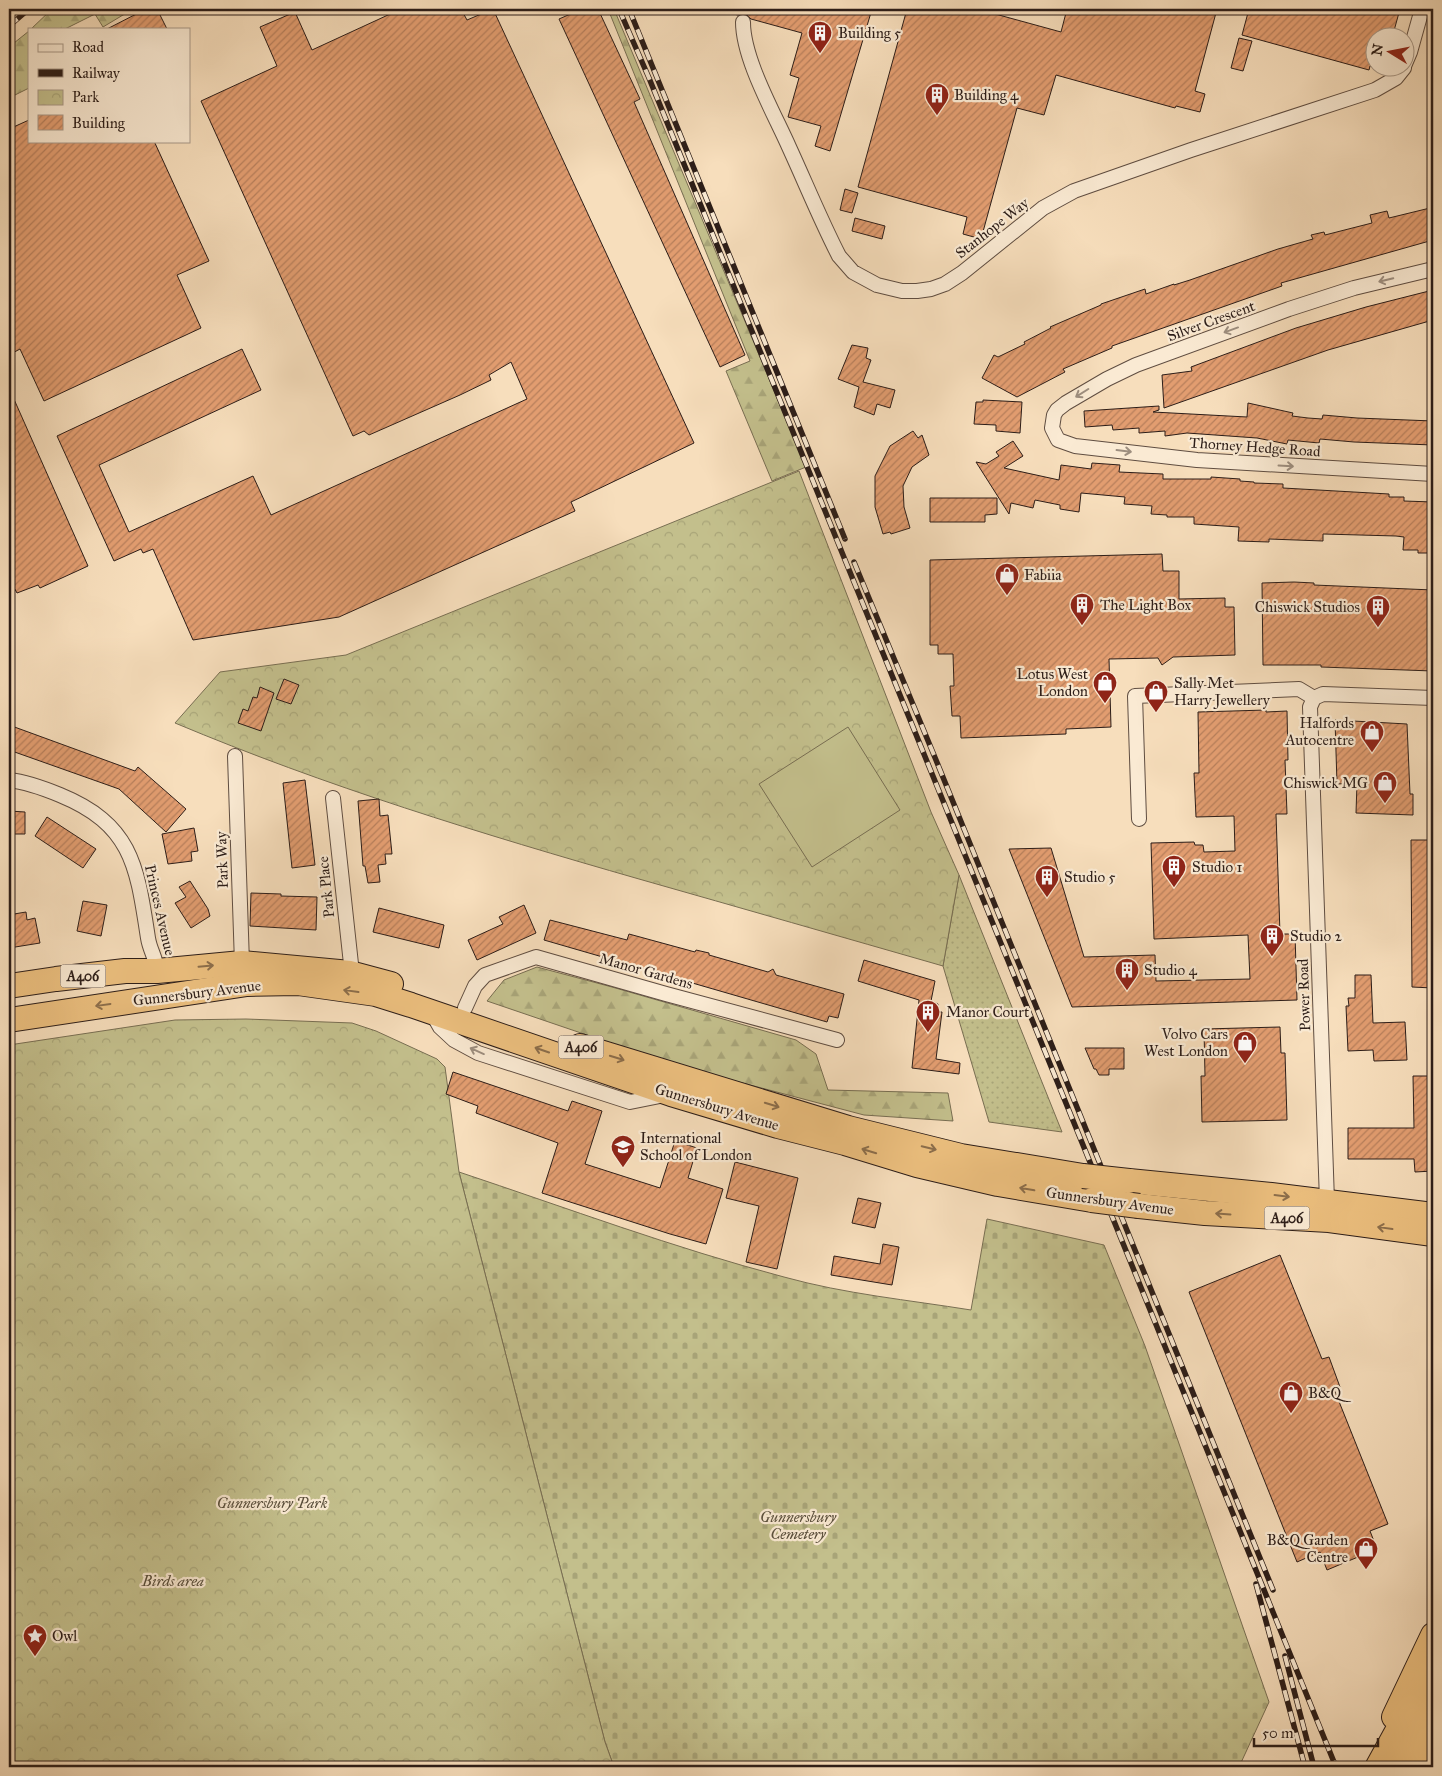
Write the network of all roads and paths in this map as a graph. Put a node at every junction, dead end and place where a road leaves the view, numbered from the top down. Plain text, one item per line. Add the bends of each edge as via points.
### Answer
1 (1422, 9) edge
2 (743, 22) dead end
3 (1414, 38) edge
4 (1396, 78) edge
5 (1433, 269) edge
6 (1075, 446) joint
7 (1433, 474) edge
8 (1314, 698) junction
9 (1433, 698) edge
10 (235, 756) dead end
11 (9, 780) edge
12 (333, 798) dead end
13 (1139, 819) dead end
14 (242, 962) junction
15 (157, 971) junction
16 (350, 972) junction
17 (9, 986) edge
18 (465, 1008) junction
19 (9, 1020) edge
20 (837, 1040) dead end
21 (1327, 1201) junction
22 (1433, 1214) edge
23 (1433, 1234) edge
24 (1433, 1635) edge
25 (1433, 1667) edge
26 (1433, 1707) edge
27 (1433, 1742) edge
28 (1374, 1762) edge
29 (1401, 1767) edge
30 (1418, 1767) edge

1 - 3 street, Stanhope Way
2 - 4 street, Stanhope Way via 749,56 839,256 865,280 902,291 917,292 945,284 1043,208 1074,191 1375,90
5 -> 6 street, Silver Crescent via 1354,288 1289,309 1106,379 1066,403 1054,415 1052,428 1058,440
6 -> 7 street, Thorney Hedge Road via 1197,460
8 - 9 street via 1335,694
8 - 13 street via 1299,689 1135,696
8 - 21 street, Power Road via 1310,714
10 - 14 street, Park Way
11 - 15 street, Princes Avenue via 75,801 114,830 126,846 140,885
12 - 16 street, Park Place
15 -> 14 highway, Gunnersbury Avenue / A406
14 - 16 highway, Gunnersbury Avenue / A406
15 - 17 highway, Gunnersbury Avenue / A406 via 96,974
16 - 18 highway, Gunnersbury Avenue / A406
18 - 20 street, Manor Gardens via 484,975 536,957
18 -> 21 highway, Gunnersbury Avenue / A406, bridge via 584,1048 848,1128 961,1156 1083,1176
23 -> 19 highway, Gunnersbury Avenue / A406, bridge via 1329,1220 1139,1206 998,1184 917,1165 671,1094 376,994 298,983 247,984
21 - 22 highway, Gunnersbury Avenue / A406
24 - 28 highway
25 - 28 highway
26 - 29 highway
27 - 30 highway

